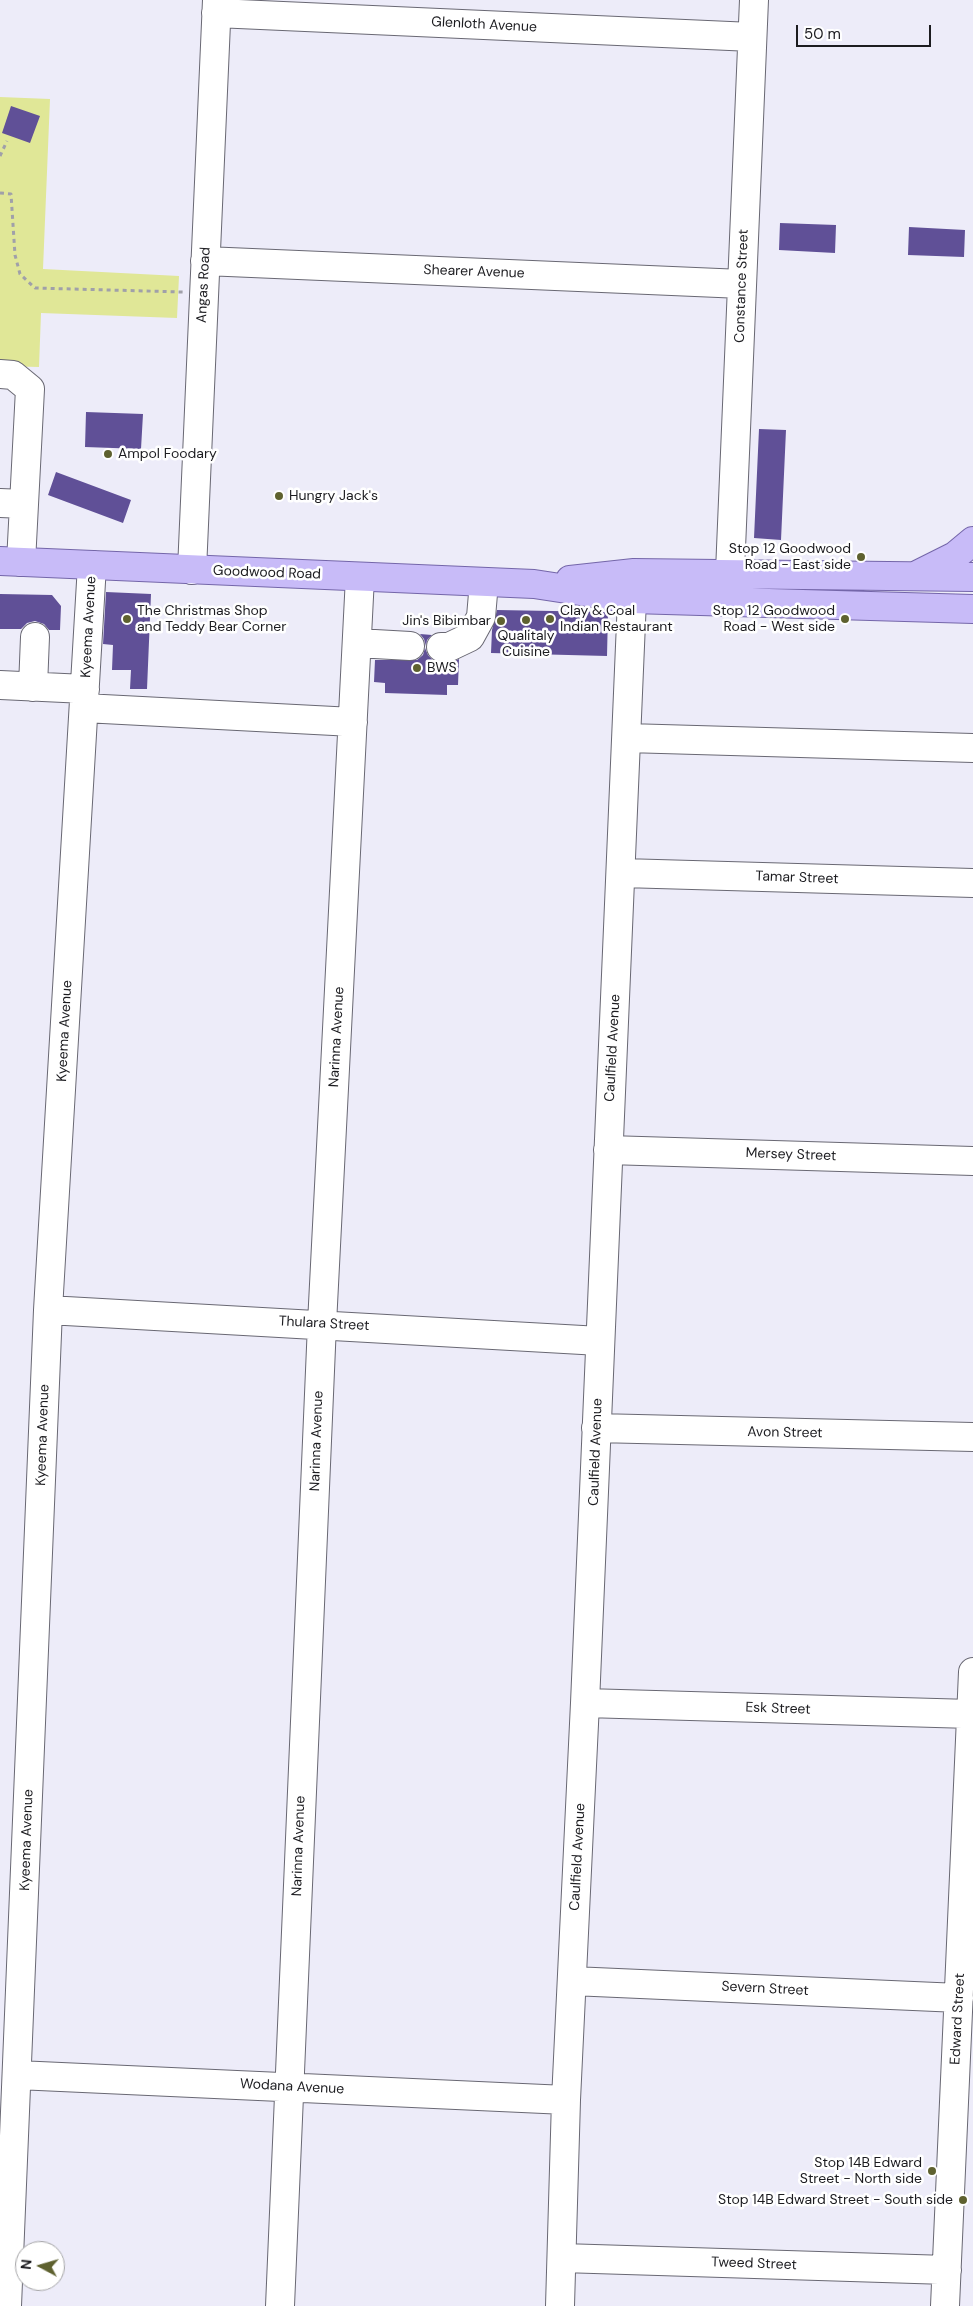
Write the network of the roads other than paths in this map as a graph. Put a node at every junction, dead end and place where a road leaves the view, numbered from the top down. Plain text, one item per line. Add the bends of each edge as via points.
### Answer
1 (754, 0) edge
2 (216, 7) edge
3 (752, 37) junction
4 (205, 261) junction
5 (742, 284) junction
6 (0, 374) edge
7 (12, 503) edge
8 (973, 541) edge
9 (10, 562) edge
10 (92, 565) junction
11 (192, 570) junction
12 (730, 572) junction
13 (916, 576) junction
14 (360, 577) junction
15 (973, 577) edge
16 (484, 582) junction
17 (534, 584) junction
18 (632, 599) junction
19 (973, 609) edge
20 (35, 637) dead end
21 (357, 643) junction
22 (410, 646) dead end
23 (441, 647) dead end
24 (0, 686) edge
25 (33, 687) junction
26 (85, 699) junction
27 (353, 722) junction
28 (627, 738) junction
29 (973, 748) edge
30 (622, 873) junction
31 (973, 883) edge
32 (608, 1150) junction
33 (973, 1161) edge
34 (48, 1310) junction
35 (322, 1324) junction
36 (600, 1341) junction
37 (596, 1428) junction
38 (973, 1437) edge
39 (973, 1672) edge
40 (585, 1704) junction
41 (971, 1714) junction
42 (967, 1939) edge
43 (572, 1981) junction
44 (959, 1998) junction
45 (17, 2074) junction
46 (289, 2087) junction
47 (566, 2100) junction
48 (7, 2139) edge
49 (562, 2258) junction
50 (947, 2270) junction
51 (7, 2306) edge
52 (280, 2306) edge
53 (560, 2306) edge
54 (945, 2306) edge

1 - 3 street, Constance Street
2 - 3 street, Glenloth Avenue
2 - 4 street, Angas Road
3 - 5 street, Constance Street
4 - 5 street, Shearer Avenue
4 - 11 street, Angas Road
5 - 12 street, Constance Street
6 - 7 street via 13,375 30,389
7 - 9 street
8 - 13 main road via 955,556
9 - 10 main road, Goodwood Road
10 - 11 main road, Goodwood Road
10 - 26 street, Kyeema Avenue
11 - 14 main road, Goodwood Road
12 - 13 main road, Goodwood Road
12 - 17 main road, Goodwood Road via 634,573
13 - 15 main road, Goodwood Road
14 - 16 main road, Goodwood Road
14 - 21 street, Narinna Avenue
16 - 17 main road, Goodwood Road
16 - 23 street via 481,617 470,637 449,647
17 - 18 main road, Goodwood Road
18 - 19 main road, Goodwood Road
18 - 28 street, Caulfield Avenue
20 - 25 street
21 - 22 street
21 - 27 street, Narinna Avenue
24 - 25 street
25 - 26 street
26 - 27 street
26 - 34 street, Kyeema Avenue
27 - 35 street, Narinna Avenue
28 - 29 street
28 - 30 street, Caulfield Avenue
30 - 31 street, Tamar Street
30 - 32 street, Caulfield Avenue
32 - 33 street, Mersey Street
32 - 36 street, Caulfield Avenue
34 - 35 street, Thulara Street
34 - 45 street, Kyeema Avenue
35 - 36 street, Thulara Street
35 - 46 street, Narinna Avenue
36 - 37 street, Caulfield Avenue
37 - 38 street, Avon Street
37 - 40 street, Caulfield Avenue
39 - 41 street, Edward Street
40 - 41 street, Esk Street
40 - 43 street, Caulfield Avenue
41 - 42 street, Edward Street
42 - 44 street, Edward Street
43 - 44 street, Severn Street
43 - 47 street, Caulfield Avenue
44 - 50 street, Edward Street
45 - 46 street, Wodana Avenue
45 - 48 street, Kyeema Avenue
46 - 47 street, Wodana Avenue
46 - 52 street, Narinna Avenue
47 - 49 street, Caulfield Avenue
48 - 51 street, Kyeema Avenue
49 - 50 street, Tweed Street
49 - 53 street, Caulfield Avenue
50 - 54 street, Edward Street

